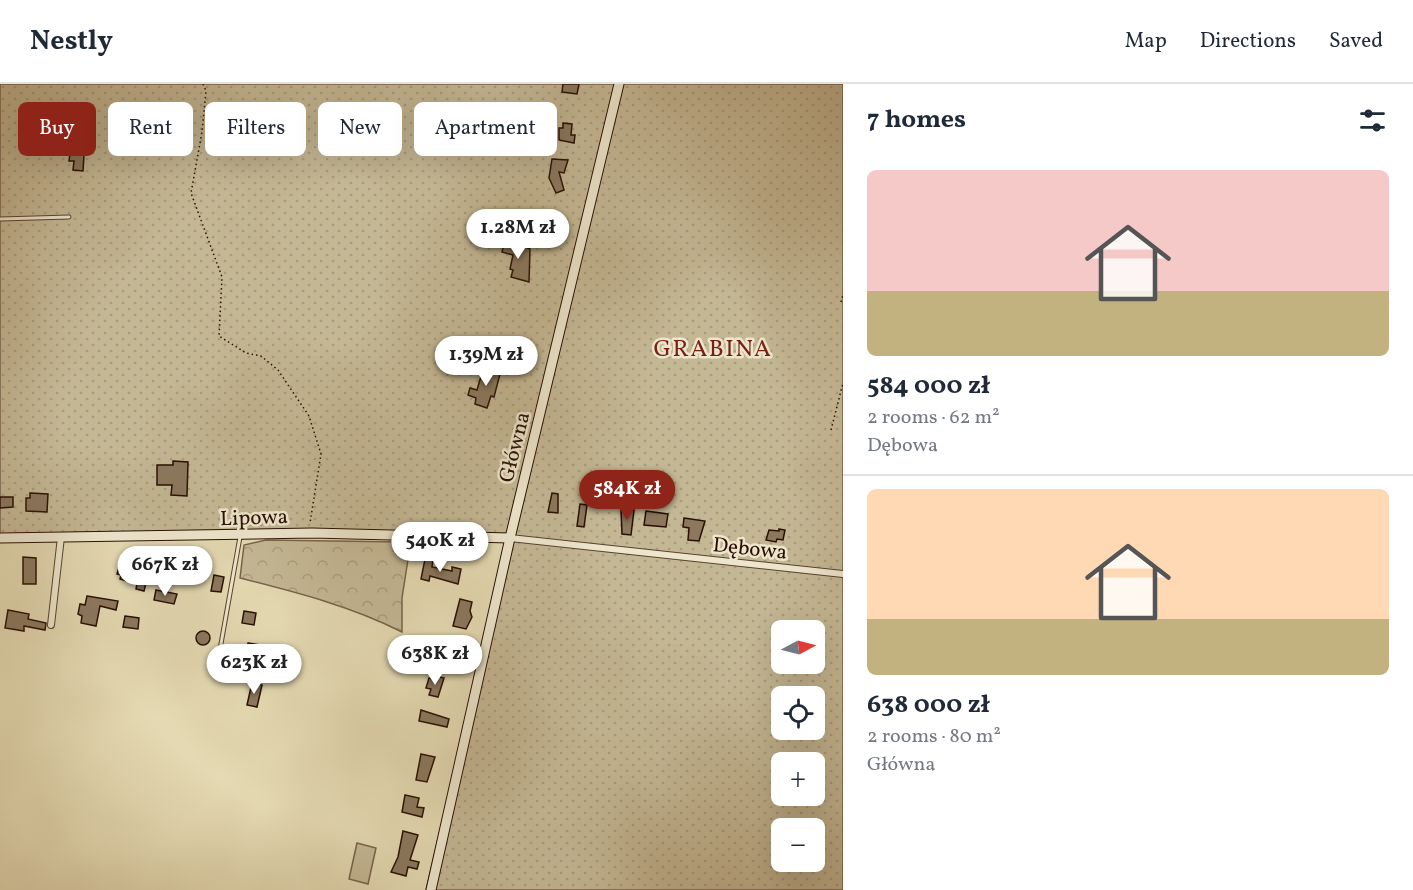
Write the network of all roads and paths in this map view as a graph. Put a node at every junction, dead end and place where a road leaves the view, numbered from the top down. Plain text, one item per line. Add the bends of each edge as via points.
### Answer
1 (203, 84) edge
2 (619, 84) edge
3 (69, 218) dead end
4 (0, 219) edge
5 (843, 295) edge
6 (841, 302) dead end
7 (843, 383) edge
8 (831, 430) dead end
9 (312, 533) junction
10 (240, 535) junction
11 (61, 537) junction
12 (0, 538) edge
13 (510, 538) junction
14 (843, 574) edge
15 (51, 625) dead end
16 (219, 655) dead end
17 (431, 890) edge

1 - 9 path via 206,91 202,132 191,193 222,277 219,336 246,353 261,356 278,370 309,416 321,453
2 - 13 street, Główna
3 - 4 lane
5 - 6 path
7 - 8 path
9 - 10 street, Lipowa
9 - 13 street, Lipowa
10 - 11 street, Lipowa
10 - 16 lane
11 - 12 street, Lipowa
11 - 15 street
13 - 14 street, Dębowa
13 - 17 street, Główna

